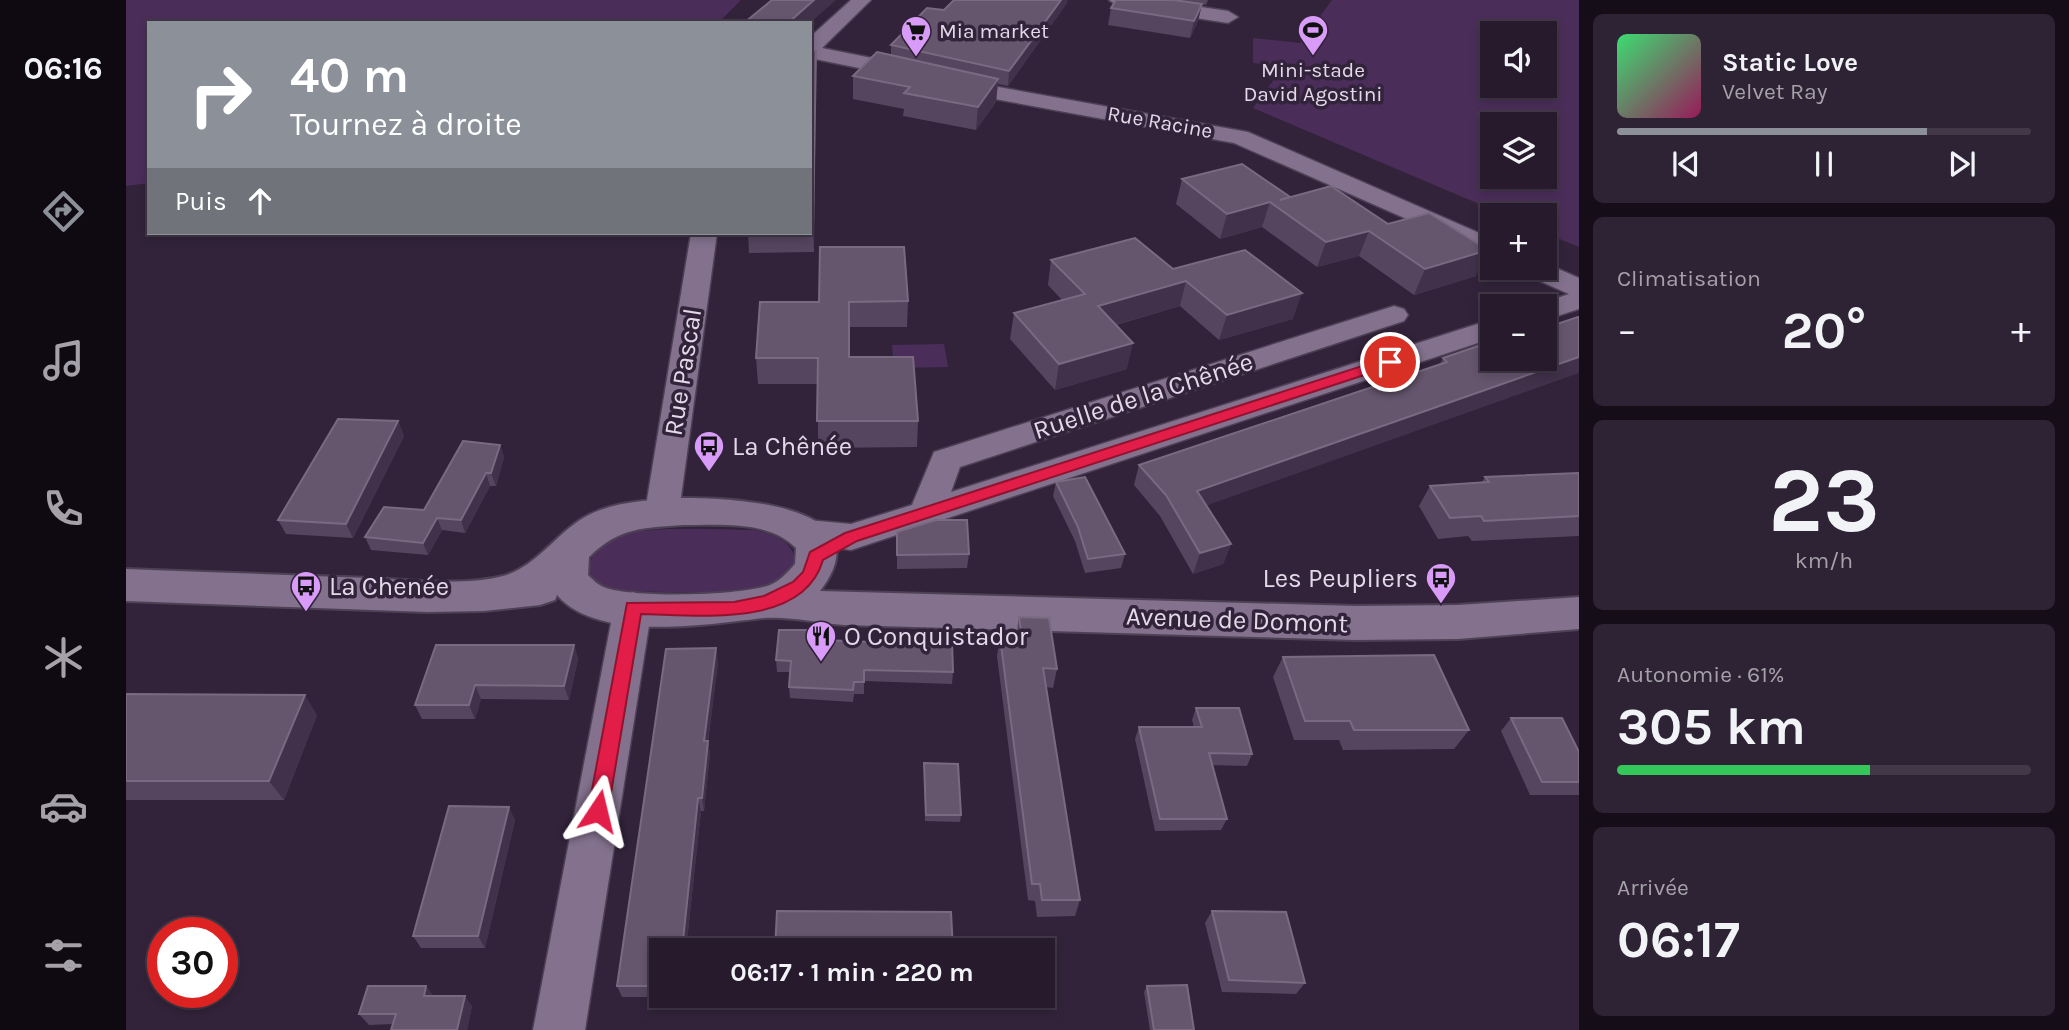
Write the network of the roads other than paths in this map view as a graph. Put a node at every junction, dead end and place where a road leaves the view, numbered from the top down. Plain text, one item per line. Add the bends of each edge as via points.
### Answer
1 (862, 0) edge
2 (1118, 0) edge
3 (1228, 17) dead end
4 (812, 48) edge
5 (812, 50) edge
6 (704, 235) edge
7 (1480, 243) edge
8 (1557, 278) edge
9 (1579, 288) edge
10 (1579, 300) edge
11 (1557, 307) edge
12 (1394, 315) dead end
13 (1480, 332) edge
14 (662, 512) junction
15 (926, 514) junction
16 (813, 551) junction
17 (571, 552) junction
18 (126, 585) edge
19 (513, 590) junction
20 (584, 595) junction
21 (768, 601) junction
22 (633, 607) junction
23 (895, 609) junction
24 (1579, 613) edge
25 (559, 1030) edge

1 - 4 street
2 - 3 street
5 - 7 street, Rue Racine via 962,87 1240,137
6 - 14 street, Rue Pascal
8 - 9 street
10 - 11 street
12 - 15 street, Ruelle de la Chênée via 946,460
13 - 15 street
14 - 16 main road via 758,514 791,522
14 - 17 main road via 610,522 590,532
15 - 16 street
16 - 21 main road via 810,575 799,586
16 - 23 main road via 843,588
17 - 19 main road
17 - 20 main road via 568,578
18 - 19 main road via 427,596
19 - 20 main road
20 - 22 main road
21 - 22 main road via 734,609
21 - 23 main road
22 - 25 street
23 - 24 main road, Avenue de Domont via 1356,623 1458,622

